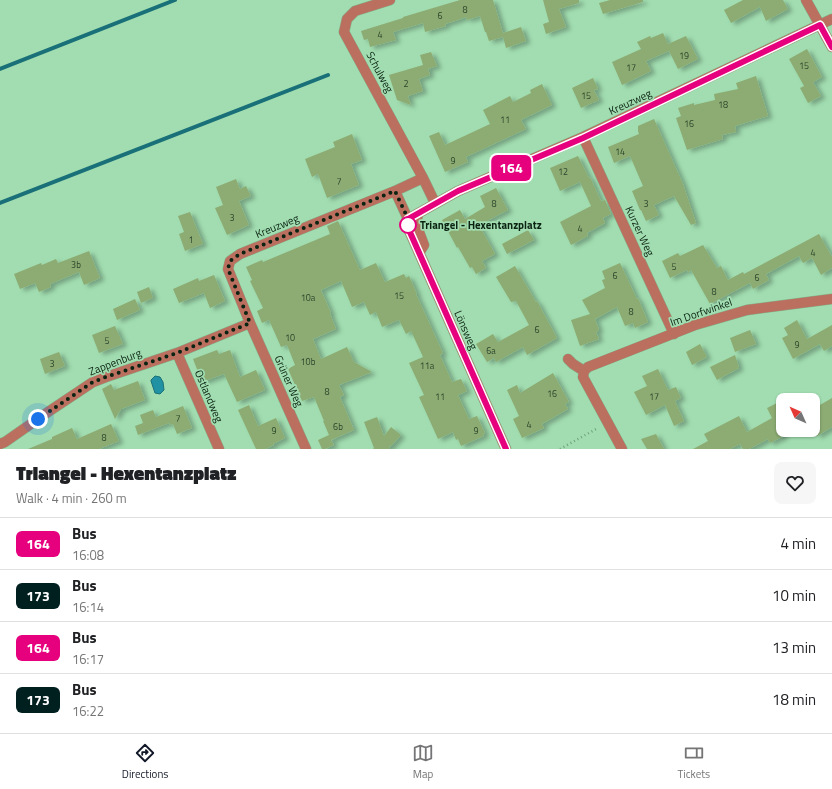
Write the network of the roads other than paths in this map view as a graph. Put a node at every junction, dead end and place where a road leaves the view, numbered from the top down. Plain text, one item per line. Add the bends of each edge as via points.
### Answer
1 (390, 0) edge
2 (806, 0) edge
3 (832, 19) edge
4 (820, 25) junction
5 (832, 47) edge
6 (583, 138) junction
7 (423, 178) junction
8 (395, 191) junction
9 (435, 203) junction
10 (413, 217) junction
11 (832, 299) edge
12 (250, 323) junction
13 (674, 334) junction
14 (177, 353) junction
15 (568, 359) dead end
16 (584, 371) junction
17 (0, 444) edge
18 (219, 449) edge
19 (306, 449) edge
20 (506, 449) edge
21 (622, 449) edge

1 - 7 street, Schulweg via 355,11 347,20 344,32
2 - 4 street
3 - 4 street, Kreuzweg
4 - 5 street
4 - 6 street, Kreuzweg
6 - 9 street, Kreuzweg
6 - 13 street, Kurzer Weg
7 - 8 street
7 - 9 street
8 - 10 street, Lönsweg
8 - 12 street, Kreuzweg via 240,254 230,261 228,269
9 - 10 street, Kreuzweg
10 - 20 street, Lönsweg via 409,230
11 - 13 street, Im Dorfwinkel via 747,310
12 - 14 street, Zappenburg
12 - 19 street, Grüner Weg
13 - 16 street, Im Dorfwinkel via 588,367
14 - 17 street, Zappenburg via 93,382
14 - 18 street, Ostlandweg
15 - 16 street
16 - 21 street via 583,377

